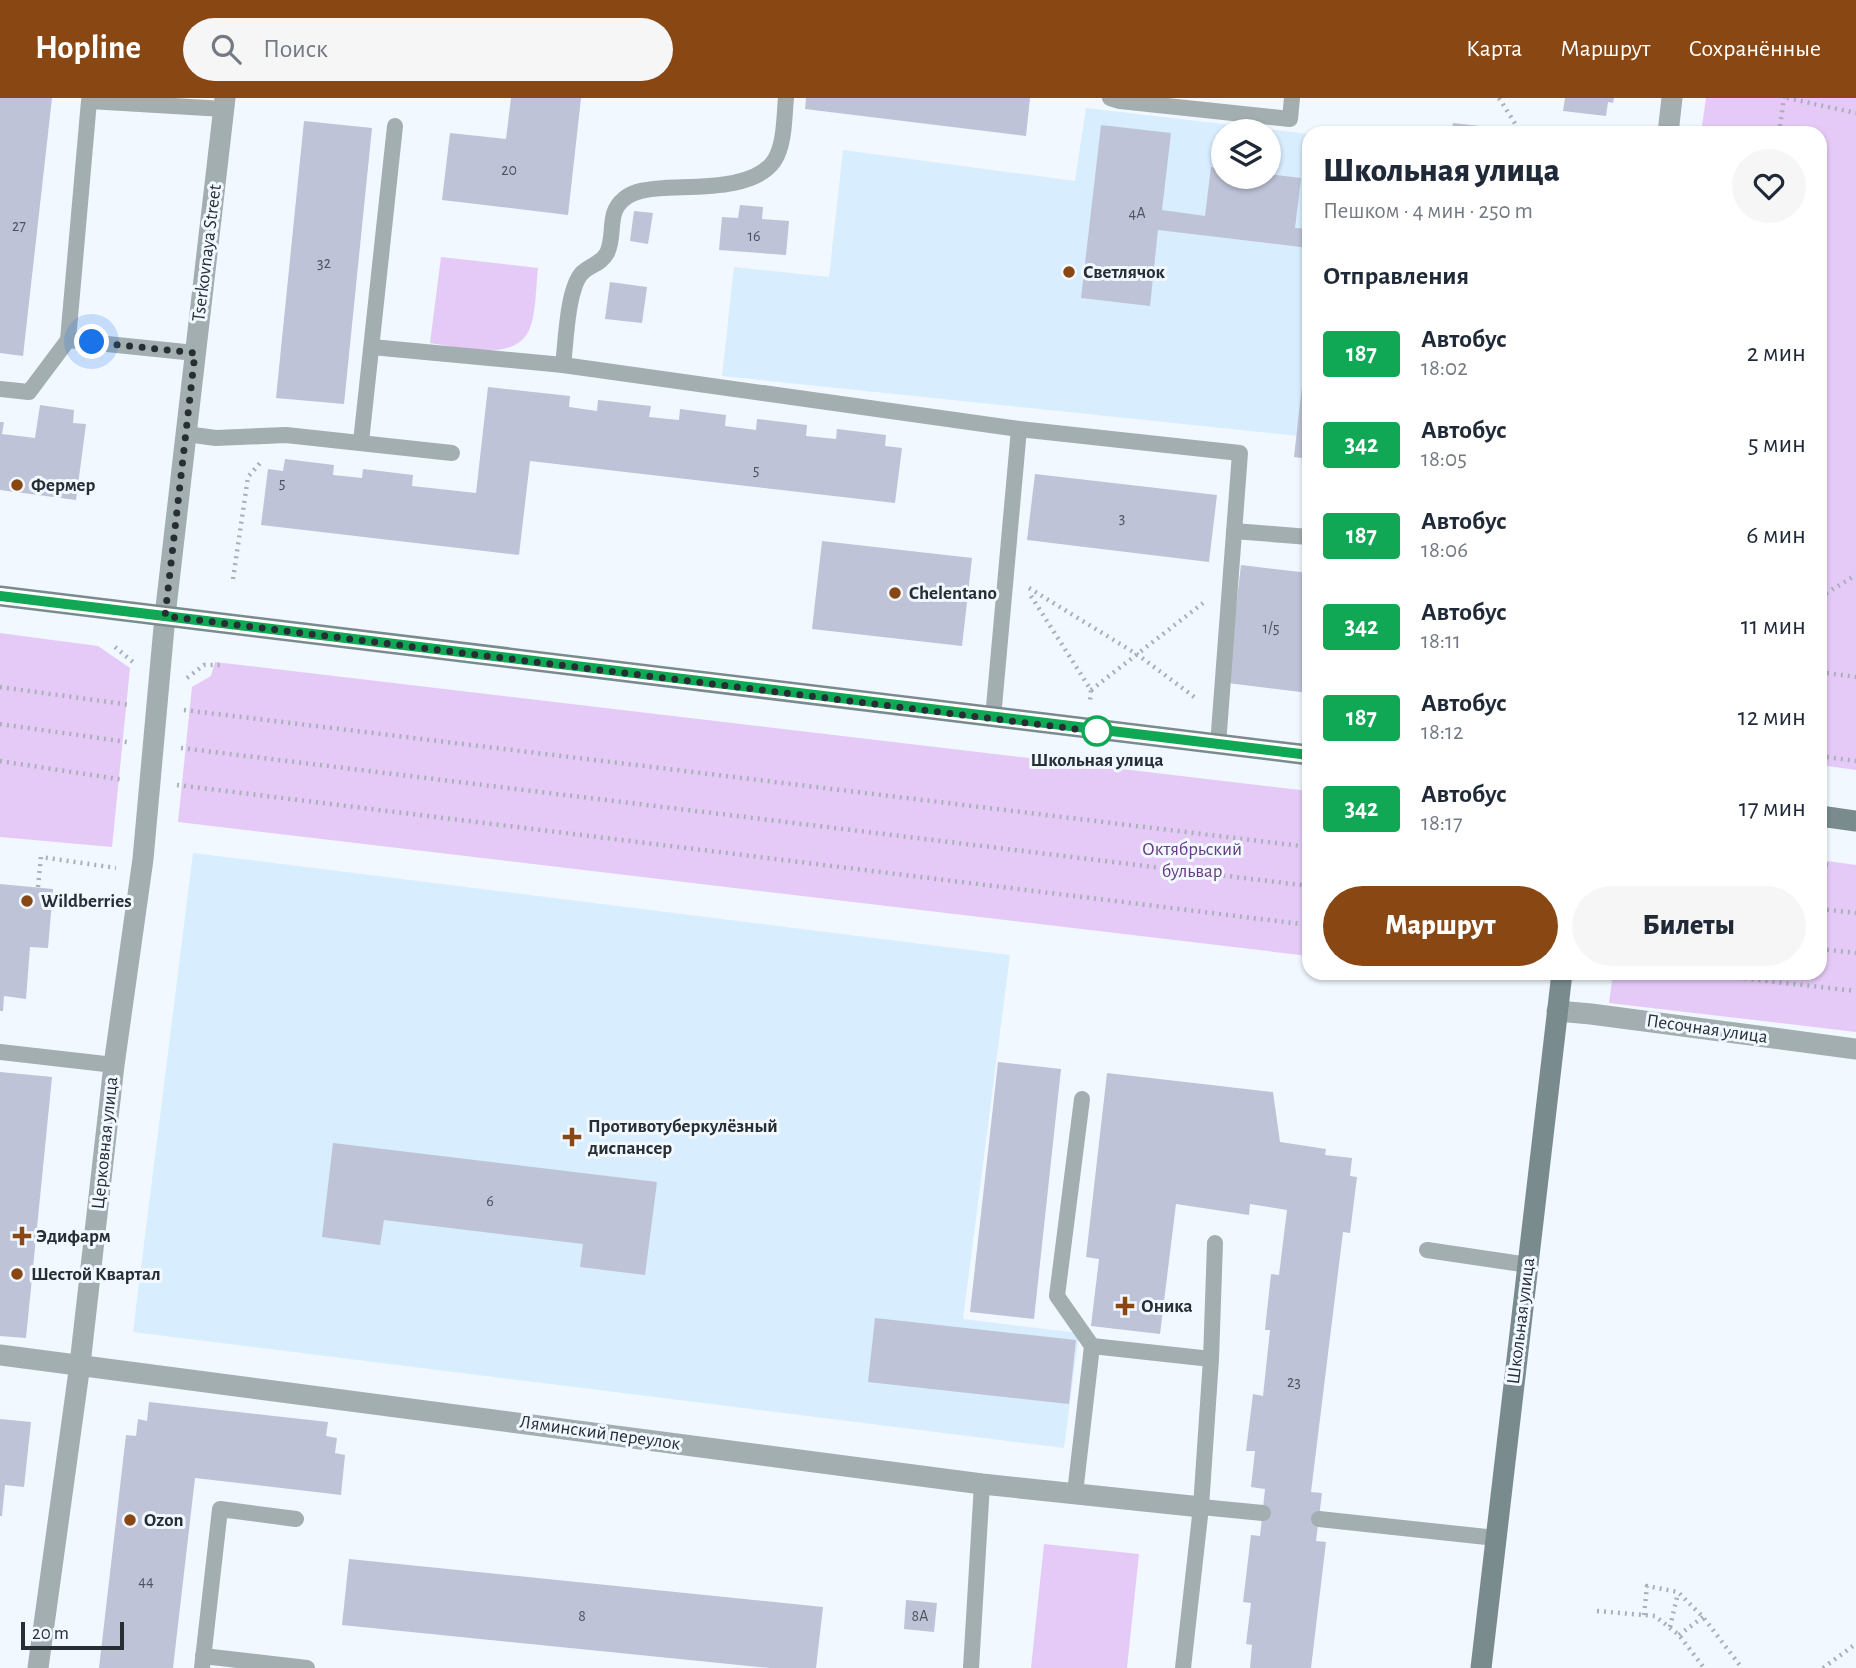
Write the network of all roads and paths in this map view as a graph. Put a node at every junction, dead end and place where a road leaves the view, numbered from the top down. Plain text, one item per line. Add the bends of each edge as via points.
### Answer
1 (786, 98) edge
2 (1110, 98) edge
3 (1292, 98) edge
4 (1499, 98) edge
5 (1672, 98) edge
6 (1785, 98) edge
7 (88, 99) edge
8 (225, 103) edge
9 (1856, 113) edge
10 (395, 126) dead end
11 (1517, 126) edge
12 (1669, 126) edge
13 (1780, 126) edge
14 (68, 340) junction
15 (372, 347) junction
16 (195, 353) junction
17 (563, 365) junction
18 (0, 388) edge
19 (1019, 429) junction
20 (186, 434) junction
21 (361, 442) junction
22 (452, 453) dead end
23 (263, 459) dead end
24 (1234, 531) junction
25 (1302, 536) edge
26 (1856, 575) edge
27 (233, 579) dead end
28 (1827, 593) edge
29 (1213, 595) dead end
30 (0, 596) edge
31 (165, 616) junction
32 (115, 647) dead end
33 (1138, 654) junction
34 (136, 664) dead end
35 (204, 665) dead end
36 (221, 665) dead end
37 (1827, 673) edge
38 (1856, 677) edge
39 (0, 687) edge
40 (1091, 690) junction
41 (1090, 701) dead end
42 (133, 705) dead end
43 (183, 710) dead end
44 (1219, 716) junction
45 (993, 718) junction
46 (0, 724) edge
47 (126, 742) dead end
48 (1218, 745) junction
49 (179, 748) dead end
50 (1302, 754) edge
51 (1827, 757) edge
52 (0, 761) edge
53 (1856, 761) edge
54 (125, 780) dead end
55 (174, 785) dead end
56 (1827, 818) edge
57 (1856, 821) edge
58 (1302, 846) edge
59 (117, 868) dead end
60 (1302, 885) edge
61 (38, 887) dead end
62 (1827, 910) edge
63 (1856, 913) edge
64 (1302, 924) edge
65 (1827, 950) edge
66 (1856, 953) edge
67 (1561, 980) edge
68 (1758, 980) edge
69 (1856, 991) edge
70 (1557, 1011) junction
71 (1856, 1049) edge
72 (0, 1052) edge
73 (114, 1065) junction
74 (1082, 1100) dead end
75 (1215, 1243) dead end
76 (1427, 1250) dead end
77 (1528, 1265) junction
78 (1092, 1346) junction
79 (0, 1355) edge
80 (1211, 1359) junction
81 (80, 1364) junction
82 (982, 1484) junction
83 (1075, 1493) junction
84 (1201, 1507) junction
85 (1263, 1513) dead end
86 (296, 1519) dead end
87 (1319, 1519) dead end
88 (1496, 1538) junction
89 (1678, 1592) junction
90 (1597, 1611) dead end
91 (1644, 1615) junction
92 (1703, 1617) junction
93 (1670, 1627) junction
94 (1679, 1634) junction
95 (1856, 1646) edge
96 (203, 1662) edge
97 (1739, 1667) edge
98 (38, 1668) edge
99 (307, 1668) edge
100 (971, 1668) edge
101 (1183, 1668) edge
102 (1481, 1668) edge
103 (1704, 1668) edge
104 (1823, 1668) edge

1 - 17 lane via 774,160 755,177 728,184 645,189 624,197 613,212 608,251 574,286
2 - 3 lane via 1290,119
4 - 11 path
5 - 12 street
6 - 9 path
6 - 13 path
7 - 8 lane
7 - 14 lane
8 - 16 street, Tserkovnaya Street
10 - 15 lane
14 - 16 lane
14 - 18 lane via 29,392
15 - 17 lane
15 - 21 lane
16 - 20 street, Tserkovnaya Street
17 - 19 lane
19 - 24 lane via 1240,453
19 - 45 lane
20 - 21 lane via 216,438 286,435
20 - 31 street, Tserkovnaya Street
21 - 22 lane
23 - 27 path via 248,477
24 - 25 lane
24 - 44 lane
26 - 28 path
29 - 33 path
30 - 31 main road
31 - 45 main road
31 - 73 street, Церковная улица via 144,859
32 - 34 path
33 - 40 path
33 - 40 path via 1024,586
33 - 44 path
35 - 36 path
37 - 38 path
39 - 42 path
40 - 41 path
43 - 58 path
44 - 48 lane
45 - 48 main road
46 - 47 path
48 - 50 main road
49 - 60 path
51 - 53 path
52 - 54 path
55 - 64 path
56 - 57 main road
59 - 61 path via 41,858
62 - 63 path
65 - 66 path
67 - 70 main road, Школьная улица
68 - 69 path
70 - 71 street, Песочная улица
70 - 77 main road, Школьная улица
72 - 73 lane
73 - 81 street, Церковная улица
74 - 78 lane via 1057,1296
75 - 80 lane
76 - 77 lane
77 - 88 main road, Школьная улица
78 - 80 lane
78 - 83 lane
79 - 81 street, Ляминский переулок
80 - 84 lane
81 - 82 street, Ляминский переулок
81 - 98 street, Церковная улица
82 - 83 street, Ляминский переулок
82 - 100 lane
83 - 84 street, Ляминский переулок
84 - 85 lane
84 - 101 lane
86 - 96 lane via 220,1509
87 - 88 lane
88 - 102 main road, Школьная улица
89 - 91 path via 1647,1586
89 - 92 path
89 - 93 path
90 - 91 path
91 - 93 path via 1655,1616
92 - 94 path
92 - 97 path
93 - 94 path
94 - 103 path
95 - 104 path
96 - 99 lane

